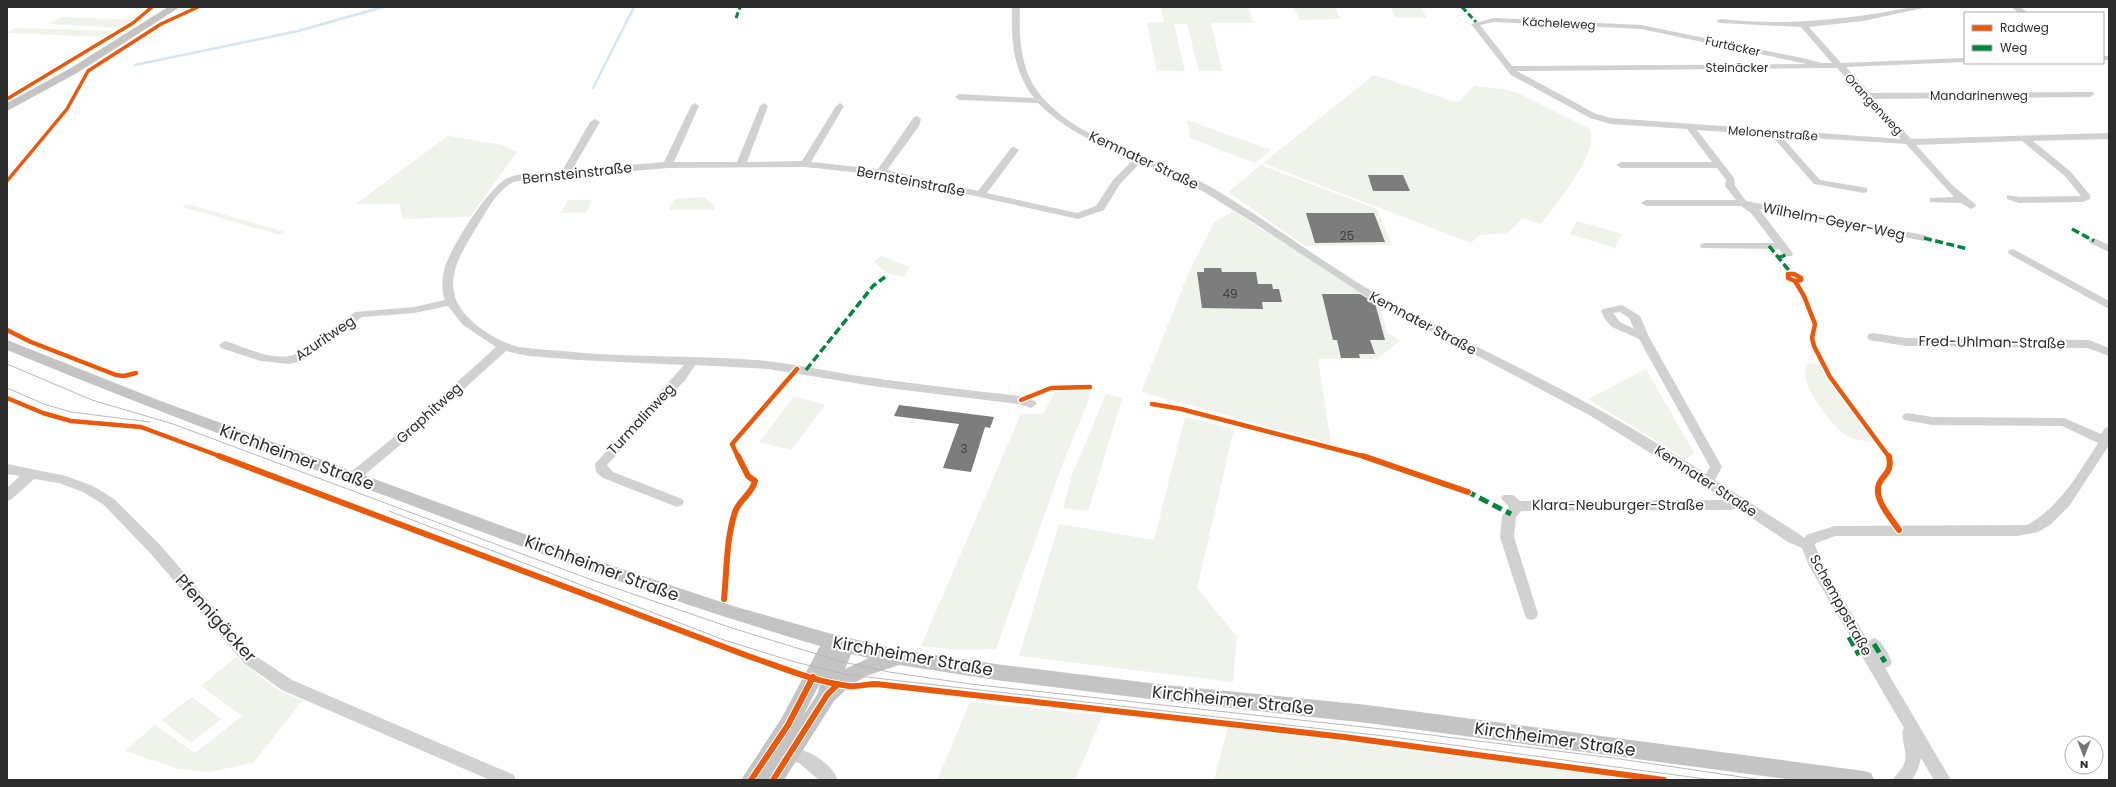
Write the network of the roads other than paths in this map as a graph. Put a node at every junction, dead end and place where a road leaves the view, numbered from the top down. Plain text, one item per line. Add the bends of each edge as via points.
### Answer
1 (175, 7) edge
2 (1016, 7) edge
3 (1924, 7) edge
4 (1720, 21) dead end
5 (1476, 22) joint
6 (1803, 25) junction
7 (1642, 27) joint
8 (1964, 60) edge
9 (1838, 66) junction
10 (1823, 67) junction
11 (1509, 69) junction
12 (2090, 94) dead end
13 (1868, 96) junction
14 (959, 97) dead end
15 (1040, 100) junction
16 (696, 106) dead end
17 (764, 106) dead end
18 (840, 106) dead end
19 (7, 108) edge
20 (917, 119) dead end
21 (595, 122) dead end
22 (1690, 128) junction
23 (1775, 134) junction
24 (2109, 136) edge
25 (2025, 139) junction
26 (1910, 142) junction
27 (1014, 150) dead end
28 (1140, 158) junction
29 (741, 164) junction
30 (805, 164) junction
31 (668, 165) junction
32 (1621, 165) dead end
33 (1719, 165) junction
34 (881, 172) junction
35 (566, 173) junction
36 (1864, 190) dead end
37 (980, 195) junction
38 (2010, 197) dead end
39 (1933, 200) dead end
40 (1646, 203) dead end
41 (1743, 203) junction
42 (1924, 238) dead end
43 (2094, 241) dead end
44 (1705, 246) dead end
45 (2109, 249) edge
46 (2012, 252) dead end
47 (450, 302) junction
48 (2109, 306) edge
49 (1643, 337) dead end
50 (1873, 337) dead end
51 (7, 345) edge
52 (225, 345) dead end
53 (504, 346) junction
54 (2109, 352) edge
55 (692, 361) junction
56 (1031, 404) dead end
57 (1908, 418) dead end
58 (2107, 436) edge
59 (7, 469) edge
60 (32, 473) junction
61 (352, 478) junction
62 (1708, 482) junction
63 (7, 496) edge
64 (1737, 501) junction
65 (677, 502) dead end
66 (1808, 545) junction
67 (1532, 614) dead end
68 (1849, 637) dead end
69 (839, 643) junction
70 (1874, 644) dead end
71 (1859, 655) dead end
72 (901, 658) junction
73 (1885, 662) dead end
74 (827, 695) junction
75 (1909, 724) junction
76 (789, 753) junction
77 (768, 755) junction
78 (508, 780) edge
79 (751, 780) edge
80 (773, 780) edge
81 (830, 780) edge
82 (1864, 780) edge
83 (1901, 780) edge
84 (1943, 780) edge

1 - 19 main road via 63,77
2 - 15 street, Kemnater Straße via 1016,45 1023,75
3 - 6 street via 1858,19
4 - 6 street
5 - 7 street, Kächeleweg via 1494,20
5 - 11 street, Melonenstraße
6 - 9 street, Orangenweg
7 - 10 street, Furtäcker via 1807,61
8 - 9 street, Steinäcker
9 - 10 street, Steinäcker
9 - 13 street, Orangenweg
10 - 11 street, Steinäcker
11 - 22 street, Melonenstraße via 1601,119
12 - 13 street, Mandarinenweg
13 - 26 street, Orangenweg
14 - 15 street via 1023,102
15 - 28 street, Kemnater Straße via 1063,120 1081,131
16 - 31 street
17 - 29 street
18 - 30 street
20 - 34 street
21 - 35 street
22 - 23 street, Melonenstraße
22 - 33 street
23 - 26 street, Melonenstraße
23 - 36 street via 1817,182
24 - 25 street, Melonenstraße
25 - 26 street, Melonenstraße
25 - 38 street via 2068,174 2087,197 2019,200
26 - 39 street, Orangenweg via 1938,177 1967,203
27 - 37 street
28 - 37 street, Bernsteinstraße via 1116,182 1100,208 1078,216
28 - 62 street, Kemnater Straße via 1218,195 1376,298 1595,413
29 - 30 street, Bernsteinstraße
29 - 31 street, Bernsteinstraße
30 - 34 street, Bernsteinstraße
31 - 35 street, Bernsteinstraße
32 - 33 street
33 - 41 street
34 - 37 street, Bernsteinstraße
35 - 47 street, Bernsteinstraße via 510,180 499,190 466,235 452,262 447,290
40 - 41 street, Wilhelm-Geyer-Weg
41 - 42 street, Wilhelm-Geyer-Weg
41 - 44 street via 1755,211 1785,250
43 - 45 street
46 - 48 street
47 - 52 street, Azuritweg via 414,310 359,314 298,358 288,362 276,361
47 - 53 street via 455,312 468,324
49 - 62 street via 1716,467
50 - 54 street, Fred-Uhlman-Straße via 1906,342 2089,344
51 - 61 main road, Kirchheimer Straße via 141,399
53 - 55 street via 571,356
53 - 61 street, Graphitweg via 418,424
55 - 56 street via 756,364 1021,400
55 - 65 street, Turmalinweg via 682,376 601,464 601,469 608,475
57 - 58 street via 1932,422 2064,422
58 - 66 street, Schemppstraße via 2063,503 2048,520 2031,529 1835,531 1811,539
59 - 60 street, Pfennigäcker
60 - 63 street
60 - 78 street, Pfennigäcker via 69,481 109,502 157,551 249,659 287,685
61 - 69 main road, Kirchheimer Straße via 626,578 733,613
62 - 64 street, Kemnater Straße
64 - 66 street, Kemnater Straße
64 - 67 street, Klara-Neuburger-Straße via 1725,505 1512,502 1507,537
66 - 75 street, Schemppstraße via 1814,562
68 - 71 street
69 - 72 main road, Kirchheimer Straße
69 - 74 main road
69 - 77 main road
70 - 73 street
72 - 74 main road via 865,667 843,679
72 - 82 main road, Kirchheimer Straße via 1166,693 1367,714
74 - 76 main road
75 - 83 street, Schemppstraße via 1914,762 1909,774
75 - 84 street, Schemppstraße
76 - 77 street
76 - 80 main road
76 - 81 street via 807,759
77 - 79 main road

